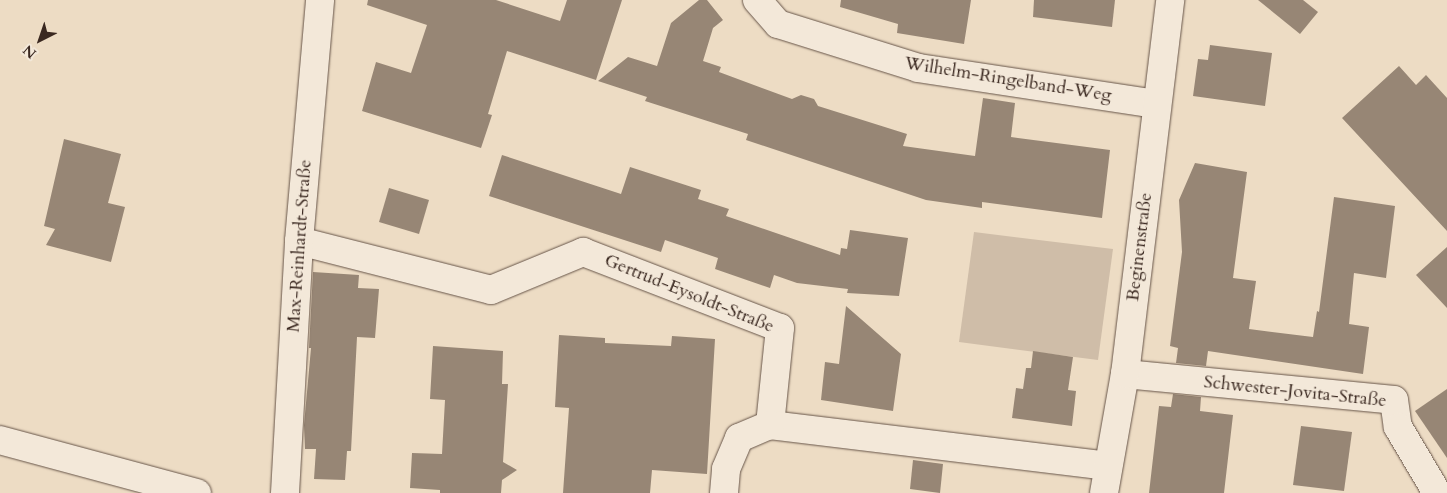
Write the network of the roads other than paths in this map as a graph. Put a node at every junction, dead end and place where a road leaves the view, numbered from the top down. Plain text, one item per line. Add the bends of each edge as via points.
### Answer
1 (320, 0) edge
2 (757, 0) edge
3 (1170, 0) edge
4 (1156, 104) junction
5 (299, 241) junction
6 (1125, 374) junction
7 (770, 425) junction
8 (0, 440) edge
9 (1108, 466) junction
10 (197, 493) edge
11 (285, 493) edge
12 (724, 493) edge
13 (1104, 493) edge
14 (1437, 493) edge

1 - 5 street, Max-Reinhardt-Straße
2 - 4 street, Wilhelm-Ringelband-Weg via 778,24 918,68
3 - 4 street, Beginenstraße
4 - 6 street, Beginenstraße
5 - 7 street, Gertrud-Eysoldt-Straße via 492,290 583,252 780,328
5 - 11 street, Max-Reinhardt-Straße
6 - 9 street, Beginenstraße
6 - 14 street, Schwester-Jovita-Straße via 1394,400 1398,427
7 - 9 street
7 - 12 street via 740,438 726,469
8 - 10 street
9 - 13 street, Beginenstraße

